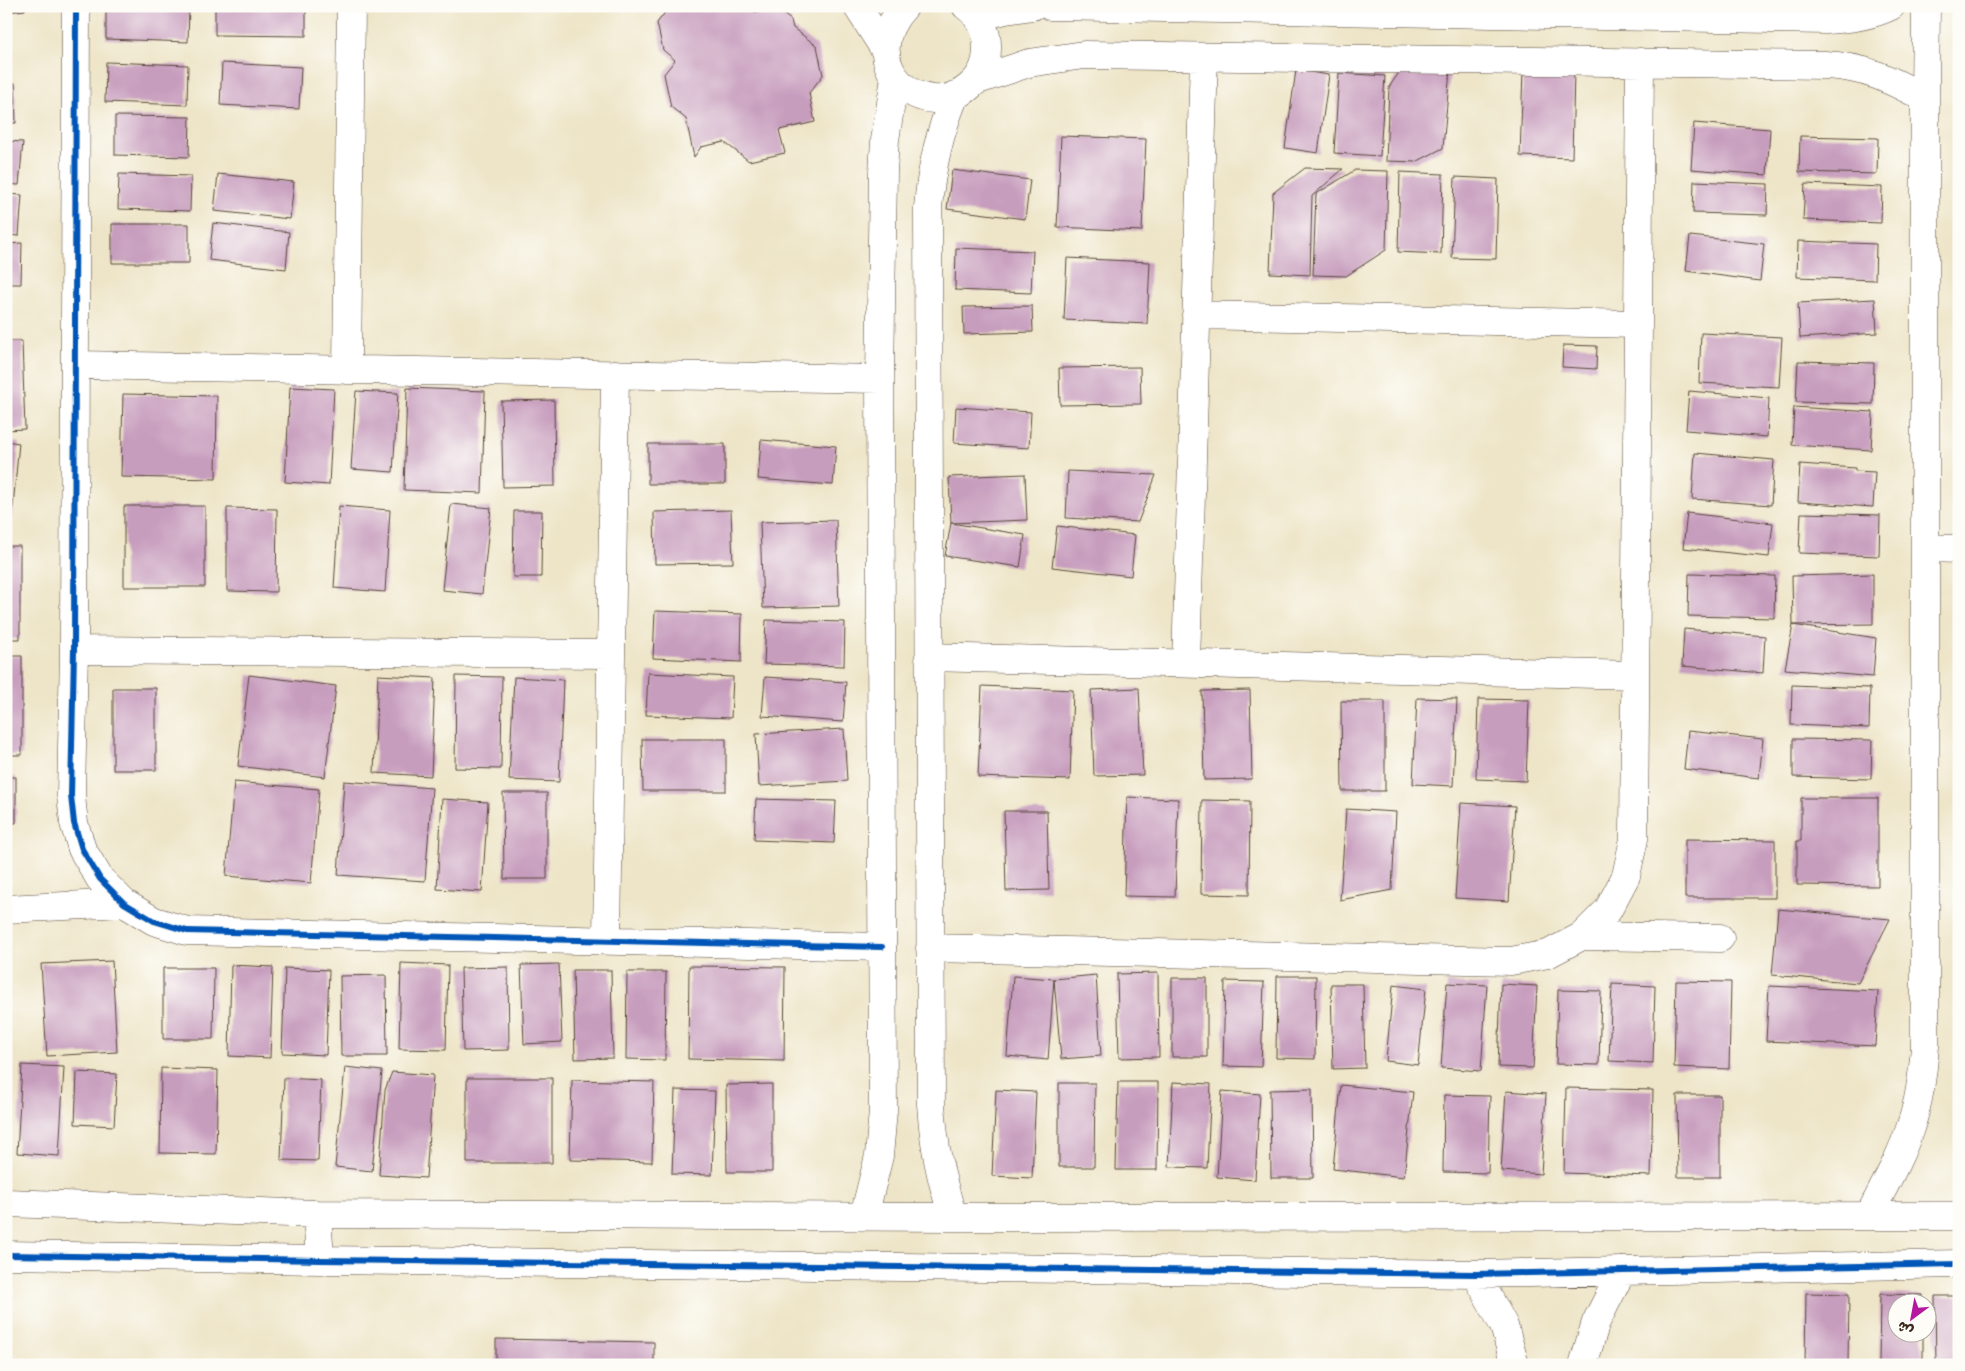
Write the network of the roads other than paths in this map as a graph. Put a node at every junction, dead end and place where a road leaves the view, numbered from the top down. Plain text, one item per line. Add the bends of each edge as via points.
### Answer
1 (76, 6) edge
2 (351, 6) edge
3 (857, 6) edge
4 (905, 6) edge
5 (1033, 6) edge
6 (1050, 6) edge
7 (1891, 6) edge
8 (1926, 6) edge
9 (1372, 9) edge
10 (972, 11) edge
11 (1646, 12) edge
12 (885, 50) junction
13 (1204, 57) junction
14 (1640, 62) junction
15 (895, 78) junction
16 (965, 88) junction
17 (1924, 98) junction
18 (1196, 315) junction
19 (1638, 324) junction
20 (74, 365) junction
21 (347, 370) junction
22 (615, 374) junction
23 (880, 379) junction
24 (1926, 548) junction
25 (1959, 549) edge
26 (74, 650) junction
27 (611, 654) junction
28 (929, 657) junction
29 (1186, 663) junction
30 (1635, 675) junction
31 (124, 903) junction
32 (6, 909) edge
33 (1582, 936) junction
34 (1720, 938) dead end
35 (607, 940) junction
36 (882, 947) junction
37 (930, 948) junction
38 (6, 1203) edge
39 (317, 1214) junction
40 (864, 1216) junction
41 (1869, 1216) junction
42 (1959, 1216) edge
43 (953, 1217) junction
44 (6, 1255) edge
45 (320, 1260) junction
46 (1959, 1264) edge
47 (1622, 1271) junction
48 (1476, 1274) junction
49 (1515, 1365) edge
50 (1583, 1365) edge

1 - 20 street
2 - 21 street
3 - 12 street
4 - 12 street via 887,33
5 - 10 street
6 - 9 street
7 - 11 street via 1847,19
8 - 17 street
9 - 11 street
10 - 16 street via 984,29 987,56 983,70
12 - 15 street
13 - 14 street
13 - 16 street via 1075,56 1029,63
13 - 18 street
14 - 17 street via 1846,66 1887,78
14 - 19 street
15 - 16 street via 908,90 923,97 939,99
15 - 23 street via 885,140
16 - 28 street via 944,122 935,150 928,208
17 - 24 street
18 - 19 street
18 - 29 street
19 - 30 street
20 - 21 street
20 - 26 street
21 - 22 street
22 - 23 street
22 - 27 street
23 - 36 street
24 - 25 street
24 - 41 street via 1925,1046 1921,1087 1911,1126
26 - 27 street
26 - 31 street via 71,796 74,823 82,849 100,879
27 - 35 street
28 - 29 street
28 - 37 street
29 - 30 street
30 - 33 street via 1634,839 1626,876 1608,910
31 - 32 street
31 - 35 street via 154,921 186,931
33 - 34 street
33 - 37 street via 1548,954 1511,961
35 - 36 street
36 - 40 street via 882,1134
37 - 43 street via 932,1128 940,1176
38 - 39 street
39 - 40 street
39 - 45 street
40 - 43 street
41 - 42 street
41 - 43 street
44 - 45 street
45 - 48 street
46 - 47 street
47 - 48 street
47 - 50 street via 1596,1322
48 - 49 street via 1504,1326

